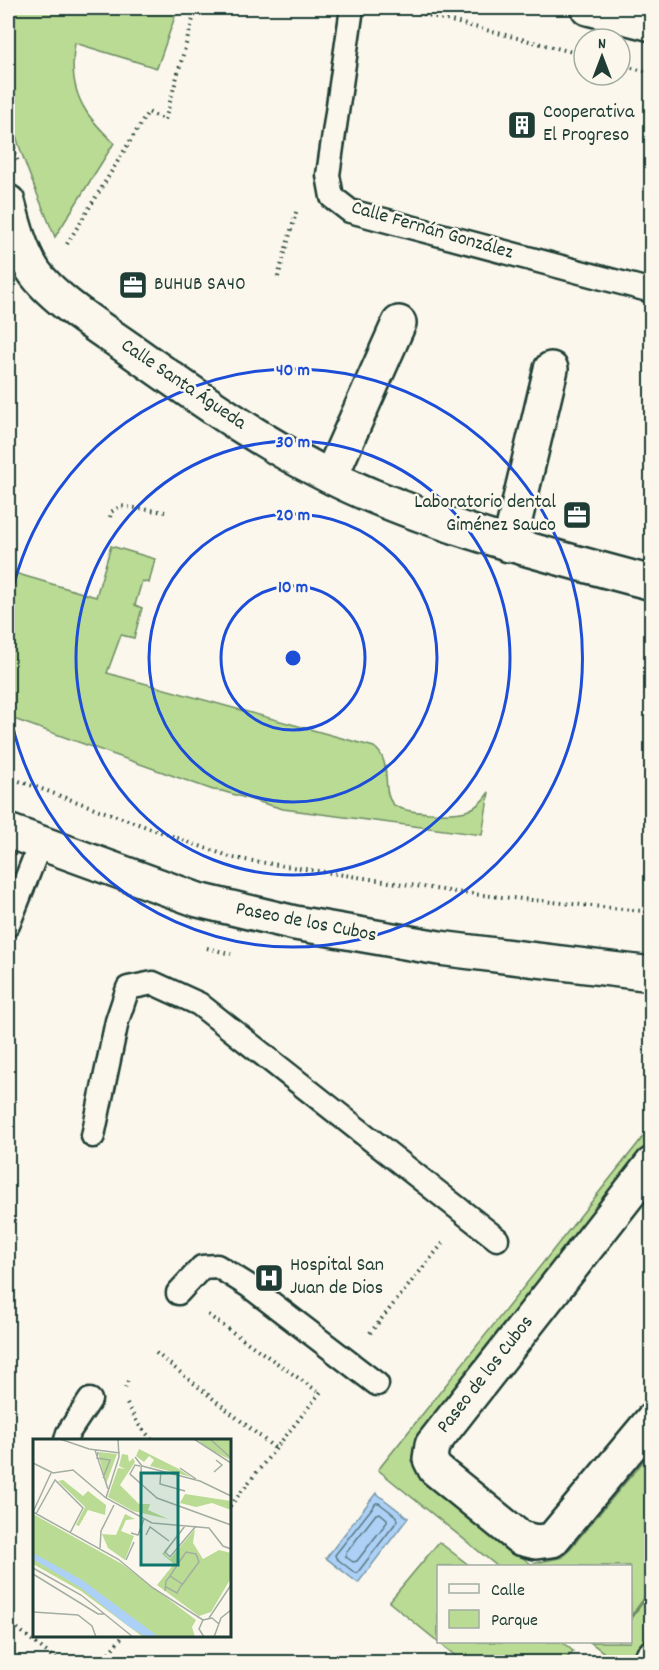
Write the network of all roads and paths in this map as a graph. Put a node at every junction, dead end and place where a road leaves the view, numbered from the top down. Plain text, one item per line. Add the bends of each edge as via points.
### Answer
1 (196, 8) edge
2 (352, 8) edge
3 (400, 8) edge
4 (588, 8) edge
5 (651, 24) edge
6 (572, 52) edge
7 (632, 68) edge
8 (651, 73) edge
9 (8, 202) edge
10 (14, 241) edge
11 (65, 248) dead end
12 (651, 291) edge
13 (399, 323) dead end
14 (551, 369) dead end
15 (331, 476) junction
16 (165, 512) dead end
17 (110, 517) dead end
18 (509, 545) junction
19 (651, 583) edge
20 (8, 777) edge
21 (8, 831) edge
22 (40, 844) junction
23 (651, 912) edge
24 (9, 918) edge
25 (651, 974) edge
26 (93, 1136) dead end
27 (651, 1164) edge
28 (497, 1239) dead end
29 (178, 1293) dead end
30 (201, 1314) dead end
31 (156, 1353) dead end
32 (129, 1378) dead end
33 (377, 1384) dead end
34 (125, 1391) dead end
35 (320, 1393) dead end
36 (125, 1397) dead end
37 (90, 1400) dead end
38 (651, 1420) edge
39 (66, 1439) edge
40 (151, 1439) edge
41 (276, 1449) dead end
42 (8, 1621) edge
43 (121, 1637) edge
44 (651, 1650) edge
45 (59, 1662) edge
46 (101, 1662) edge
47 (642, 1662) edge

1 - 11 path via 165,120 148,112
2 - 12 lane, Calle Fernán González via 328,175 332,197 350,211
3 - 6 path
4 - 5 street
7 - 8 path
9 - 10 street, Calle Santa Águeda
10 - 15 street, Calle Santa Águeda via 34,271 62,300 272,445
13 - 15 street
14 - 18 street
15 - 18 street, Calle Santa Águeda via 374,497
16 - 17 path via 121,506
18 - 19 street, Calle Santa Águeda
20 - 23 path via 233,858 462,893
21 - 22 street, Paseo de los Cubos
22 - 24 lane
22 - 25 street, Paseo de los Cubos via 198,900 295,923 439,948
26 - 28 lane via 117,1021 129,988 153,983 199,1004
27 - 38 street, Paseo de los Cubos via 432,1444 430,1459 435,1469 520,1538 552,1540
29 - 33 lane via 202,1267 217,1266
30 - 35 path via 214,1319
31 - 41 path
32 - 34 path
36 - 40 path
37 - 39 lane
42 - 45 path
43 - 46 path
44 - 47 lane

